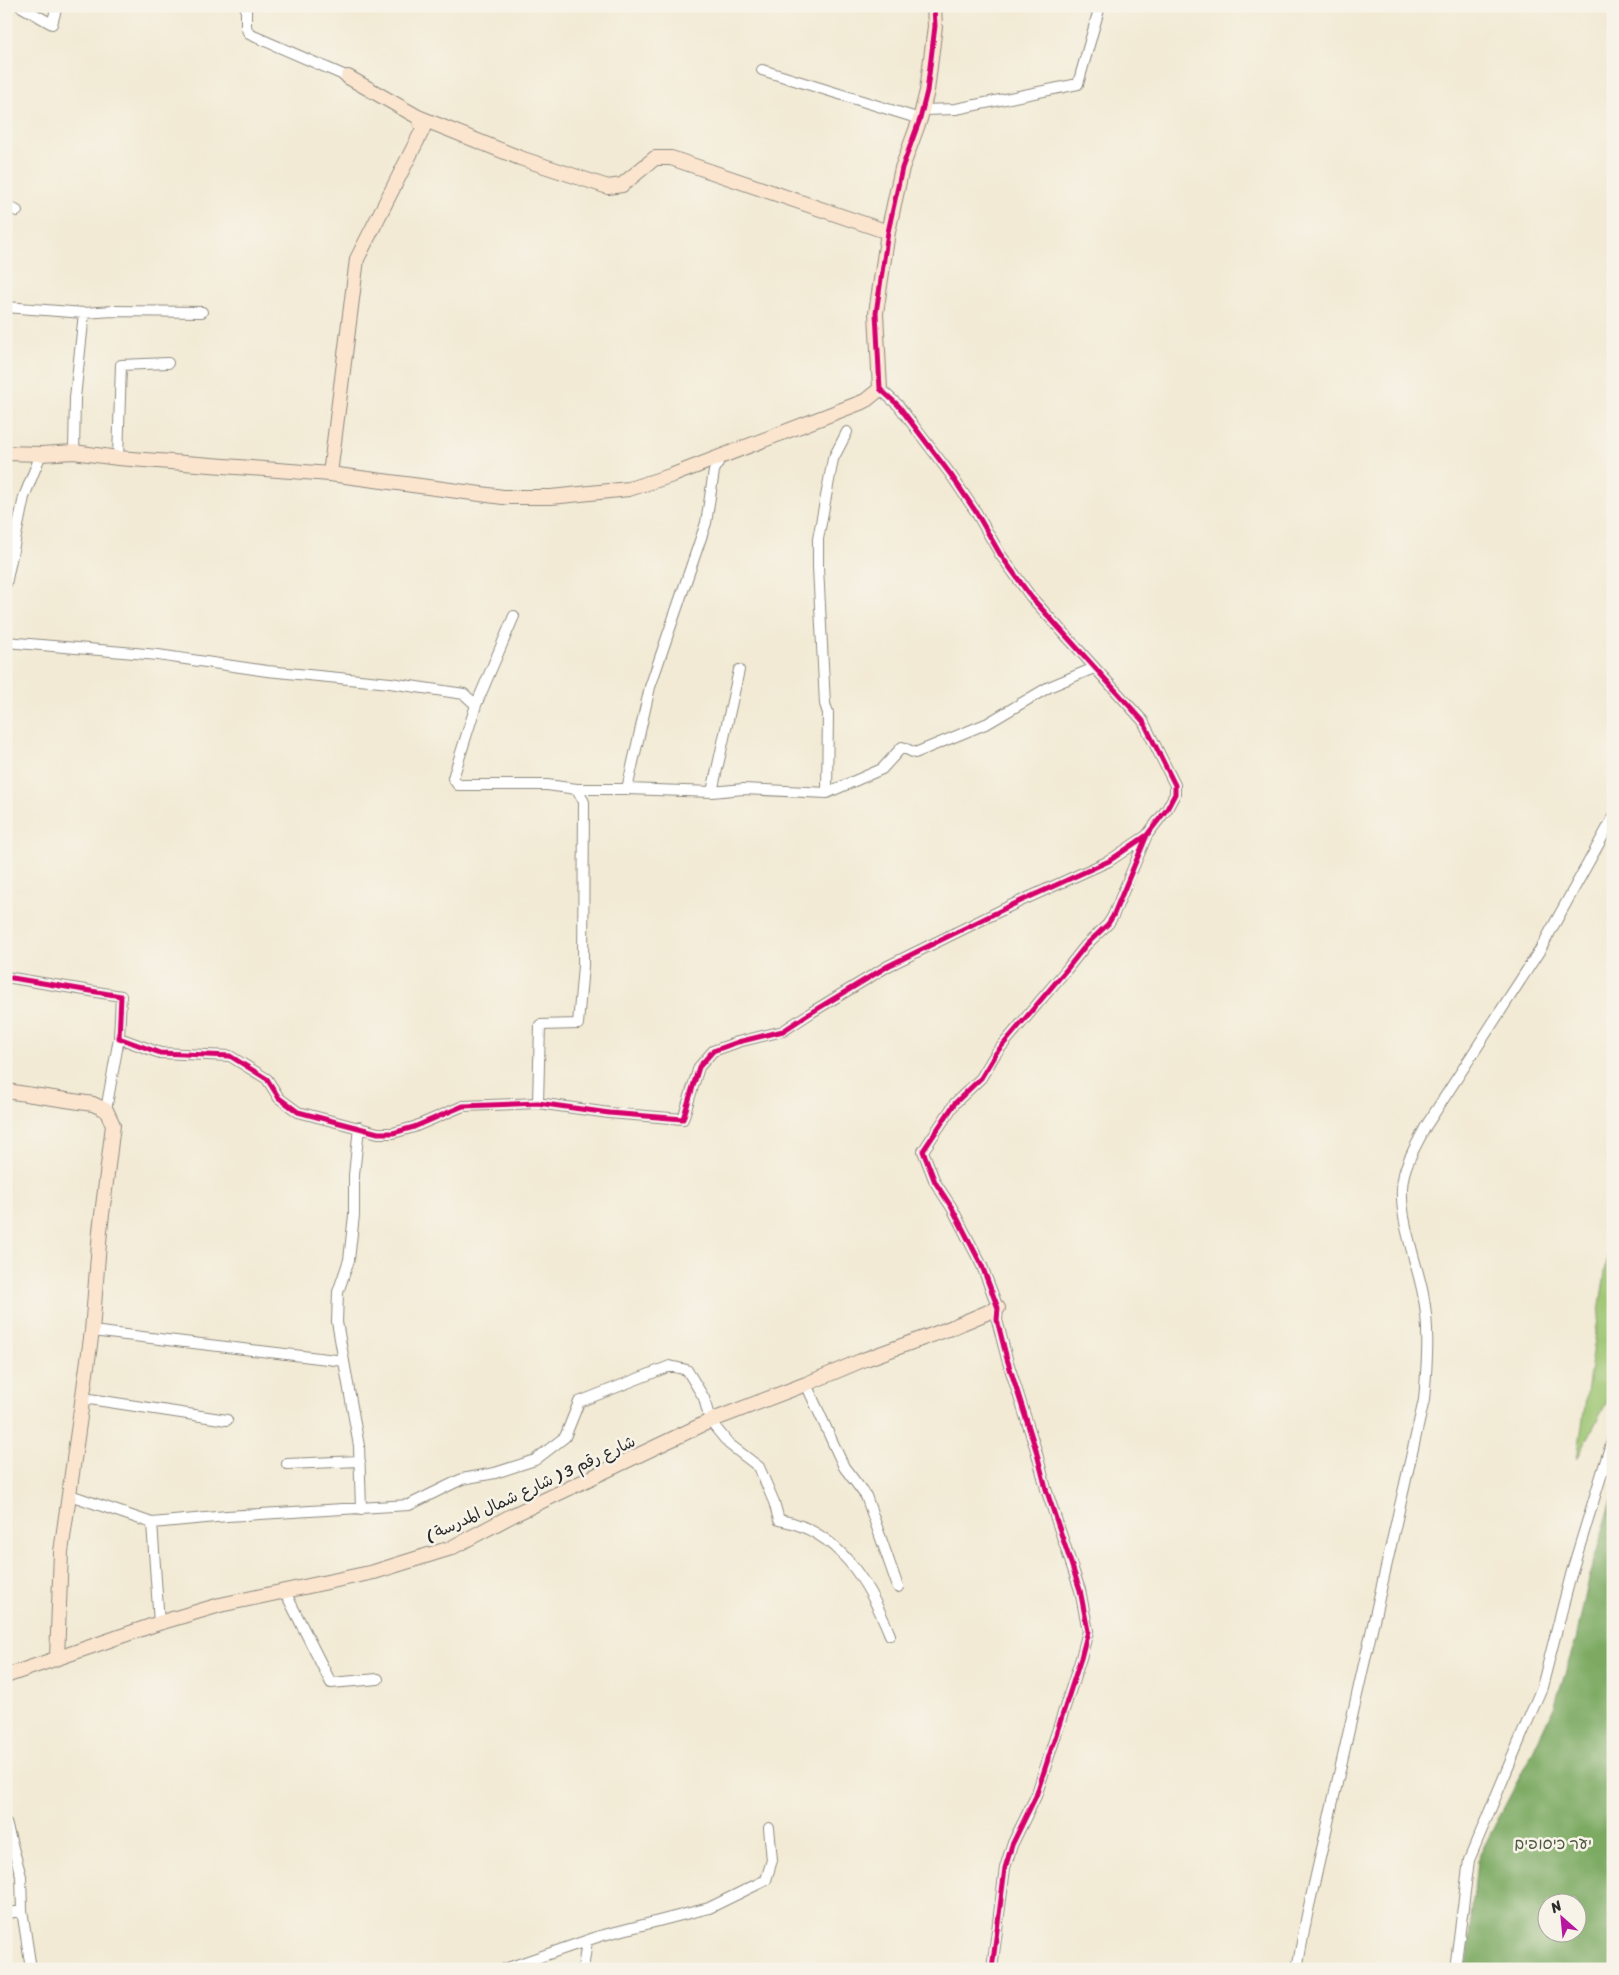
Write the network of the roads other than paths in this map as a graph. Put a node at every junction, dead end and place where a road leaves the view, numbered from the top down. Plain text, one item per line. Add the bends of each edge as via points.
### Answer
1 (20, 6) edge
2 (57, 6) edge
3 (246, 6) edge
4 (934, 6) edge
5 (1100, 6) edge
6 (762, 70) dead end
7 (348, 77) joint
8 (921, 114) junction
9 (418, 117) junction
10 (6, 206) edge
11 (17, 211) dead end
12 (888, 232) junction
13 (6, 307) edge
14 (202, 312) dead end
15 (84, 313) junction
16 (168, 363) dead end
17 (880, 389) junction
18 (847, 432) dead end
19 (74, 452) junction
20 (6, 453) edge
21 (41, 454) junction
22 (722, 456) junction
23 (118, 458) junction
24 (330, 474) junction
25 (6, 584) edge
26 (514, 616) dead end
27 (6, 642) edge
28 (1094, 668) junction
29 (738, 670) dead end
30 (476, 705) junction
31 (577, 789) junction
32 (628, 789) junction
33 (712, 792) junction
34 (826, 793) junction
35 (1613, 818) edge
36 (1147, 835) junction
37 (6, 977) edge
38 (119, 1038) junction
39 (6, 1091) edge
40 (538, 1103) junction
41 (106, 1110) junction
42 (359, 1127) junction
43 (998, 1308) junction
44 (92, 1331) junction
45 (344, 1361) junction
46 (806, 1384) junction
47 (82, 1398) junction
48 (227, 1420) dead end
49 (710, 1421) junction
50 (1613, 1437) edge
51 (360, 1461) junction
52 (287, 1464) dead end
53 (70, 1495) junction
54 (361, 1509) junction
55 (152, 1523) junction
56 (898, 1587) dead end
57 (284, 1590) junction
58 (159, 1623) junction
59 (890, 1635) dead end
60 (58, 1658) junction
61 (6, 1676) edge
62 (378, 1678) dead end
63 (6, 1823) edge
64 (770, 1828) dead end
65 (22, 1910) junction
66 (6, 1914) edge
67 (587, 1941) junction
68 (31, 1969) edge
69 (505, 1969) edge
70 (583, 1969) edge
71 (992, 1969) edge
72 (1297, 1969) edge
73 (1455, 1969) edge

1 - 2 street via 52,24
3 - 7 street via 249,34
4 - 8 street via 936,26 932,63
5 - 8 street via 1078,84
6 - 8 street
7 - 9 street
8 - 12 street via 902,168
9 - 12 street via 520,158 608,187 622,185 655,158 670,158
9 - 24 street via 423,129 357,259
10 - 11 street
12 - 17 street via 876,313
13 - 15 street
14 - 15 street
15 - 19 street via 75,398
16 - 23 street via 121,365
17 - 22 street via 865,401
17 - 28 street via 898,405 951,475 1026,590
18 - 34 street via 833,459 818,538 828,713
19 - 21 street
19 - 23 street
20 - 21 street
21 - 25 street via 24,497
22 - 24 street via 629,489 551,497 503,497
22 - 32 street via 714,471 706,523 650,687
23 - 24 street
26 - 30 street
27 - 30 street via 158,655 390,684 464,694
28 - 34 street via 1049,687 988,722 915,753 902,747 882,770
28 - 36 street via 1143,721 1175,785 1171,802
29 - 33 street
30 - 31 street via 453,778 458,785
31 - 32 street
31 - 40 street via 584,802 583,957 578,1024 540,1025
32 - 33 street
33 - 34 street via 743,789
35 - 72 street via 1540,950 1426,1126 1409,1156 1403,1176 1406,1229 1423,1294 1427,1324 1424,1400
36 - 40 street via 1108,861 888,966 782,1031 713,1051 699,1067 683,1119
36 - 43 street via 1108,924 1086,945 996,1052 981,1078 954,1103 923,1151 935,1182 982,1266
37 - 38 street via 121,996
38 - 41 street
38 - 42 street via 160,1053 230,1056 267,1079 279,1098 298,1112
39 - 41 street via 92,1104
40 - 42 street via 463,1106 414,1128 393,1133 378,1133
41 - 44 street via 113,1125
42 - 45 street via 349,1260 338,1292 337,1322
43 - 46 street, شارع رقم 3 ( شارع شمال المدرسة )
43 - 71 street via 997,1320 1007,1359 1080,1590 1088,1631 1036,1796 1004,1868
44 - 45 street
44 - 47 street
45 - 51 street
46 - 49 street, شارع رقم 3 ( شارع شمال المدرسة )
46 - 56 street via 844,1467 866,1496
47 - 48 street
47 - 53 street
49 - 54 street via 704,1398 687,1370 670,1366 579,1402 565,1437 535,1460 495,1473 462,1479 409,1505
49 - 57 street, شارع رقم 3 ( شارع شمال المدرسة ) via 451,1548 374,1572
49 - 59 street via 729,1444 759,1467 779,1520 793,1522 812,1531 848,1559 877,1602
50 - 73 street via 1572,1571 1542,1687 1469,1860
51 - 52 street
51 - 54 street
53 - 55 street
53 - 60 street via 61,1552
54 - 55 street
55 - 58 street
57 - 58 street, شارع رقم 3 ( شارع شمال المدرسة )
57 - 62 street via 331,1683
58 - 60 street, شارع رقم 3 ( شارع شمال المدرسة )
60 - 61 street, شارع رقم 3 ( شارع شمال المدرسة )
63 - 65 street via 22,1876
64 - 67 street via 772,1860 766,1880 709,1908
65 - 66 street
65 - 68 street
67 - 69 street
67 - 70 street

